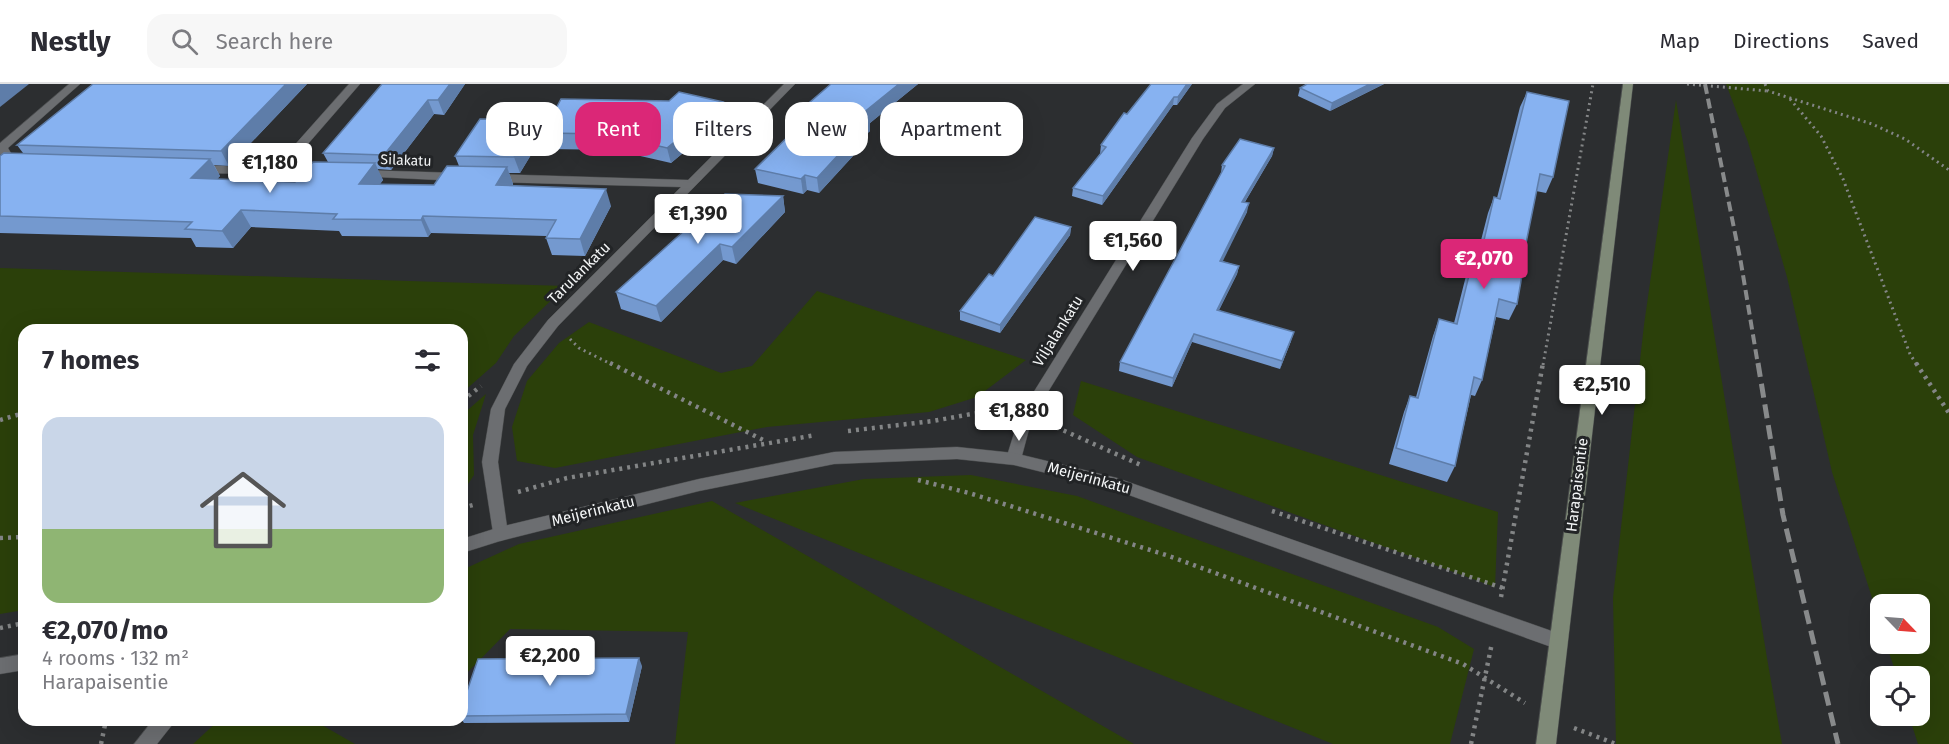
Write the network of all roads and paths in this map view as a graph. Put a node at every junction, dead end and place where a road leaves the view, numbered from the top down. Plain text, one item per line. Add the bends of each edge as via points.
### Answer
1 (75, 84) edge
2 (355, 84) edge
3 (790, 84) edge
4 (1250, 84) edge
5 (1593, 84) edge
6 (1628, 84) edge
7 (1688, 84) edge
8 (1765, 84) edge
9 (1768, 91) junction
10 (1790, 99) junction
11 (35, 166) edge
12 (186, 169) edge
13 (1949, 170) edge
14 (278, 171) junction
15 (690, 184) junction
16 (553, 323) junction
17 (1949, 412) edge
18 (18, 415) edge
19 (0, 420) edge
20 (768, 443) dead end
21 (1014, 459) junction
22 (913, 478) dead end
23 (500, 534) junction
24 (18, 537) edge
25 (0, 538) edge
26 (468, 544) edge
27 (1496, 620) junction
28 (18, 624) edge
29 (0, 628) edge
30 (1557, 641) junction
31 (18, 663) edge
32 (0, 666) edge
33 (1486, 678) junction
34 (1550, 719) junction
35 (104, 726) edge
36 (148, 726) edge
37 (160, 726) edge
38 (100, 744) edge
39 (139, 744) edge
40 (144, 744) edge
41 (1471, 744) edge
42 (1546, 744) edge
43 (1616, 744) edge

1 - 11 street via 2,148 12,165
2 - 14 street
3 - 15 street, Tarulankatu
4 - 21 street, Viljalankatu via 1221,106 1198,138 1024,418
5 - 27 path
6 - 30 main road, Harapaisentie
7 - 9 path
8 - 9 path
9 - 10 path
10 - 13 path via 1872,124 1905,139
10 - 17 path via 1821,136 1838,168 1910,354
12 - 14 street, Silakatu
14 - 15 street, Silakatu
15 - 16 street, Tarulankatu
16 - 20 path via 579,348
16 - 23 street, Tarulankatu via 521,364 498,409 490,462
18 - 19 path
21 - 23 street, Meijerinkatu via 957,453 834,458 699,485
21 - 27 street, Meijerinkatu via 1117,484
22 - 33 path via 1166,555 1463,664
23 - 26 street, Meijerinkatu
24 - 25 path
27 - 30 street, Meijerinkatu
27 - 33 path
28 - 29 path
30 - 34 main road, Harapaisentie
31 - 32 street
33 - 34 path
33 - 41 path
34 - 42 main road, Harapaisentie
34 - 43 path
35 - 38 path
36 - 39 street
37 - 40 street

